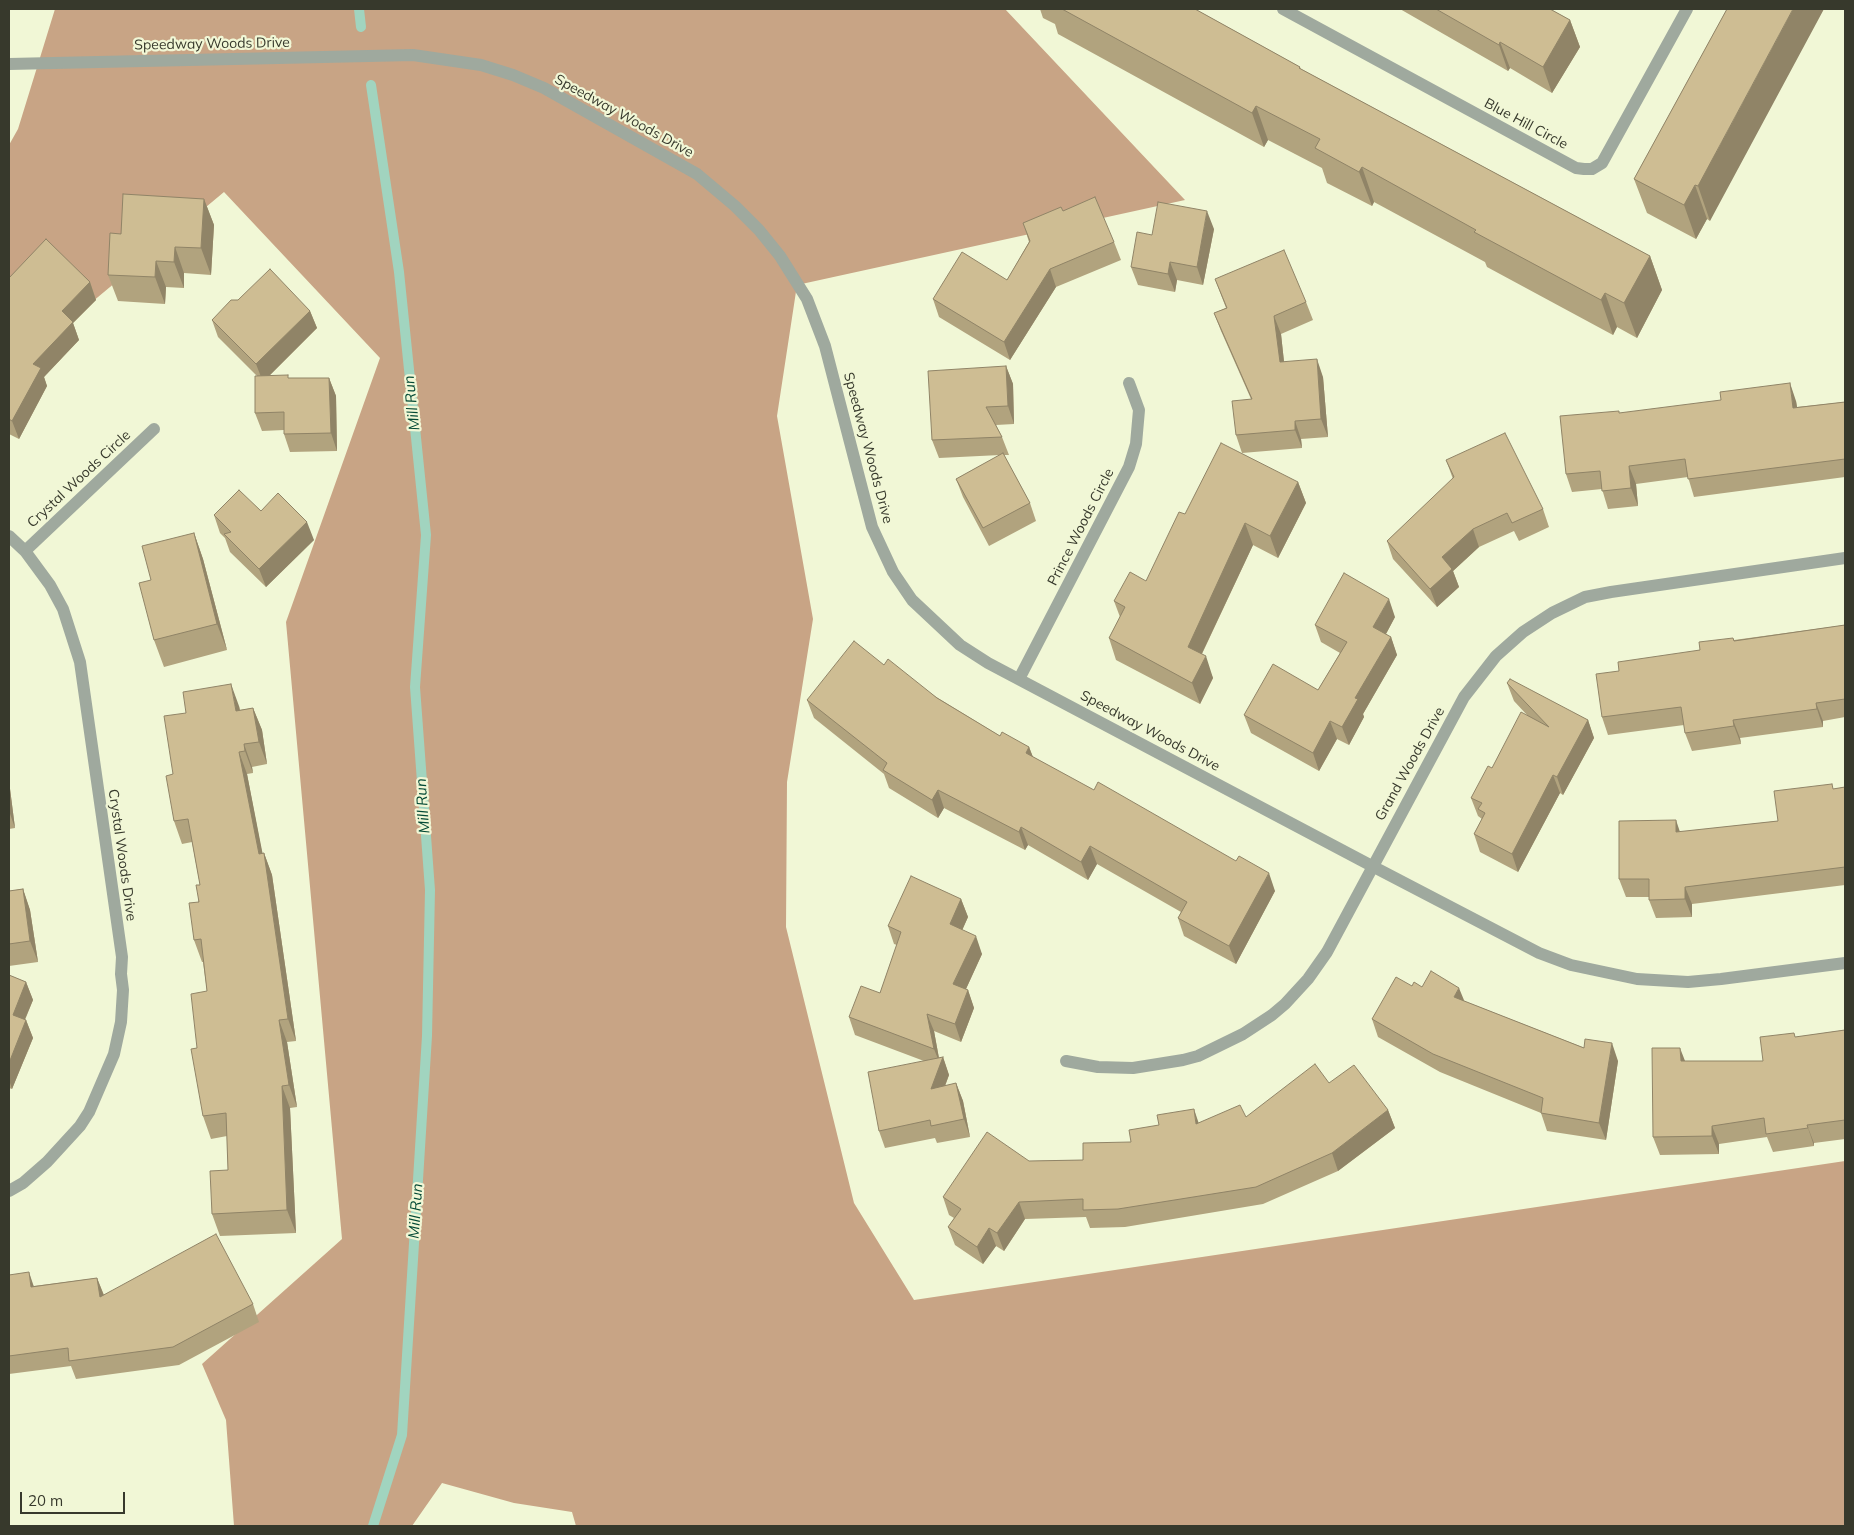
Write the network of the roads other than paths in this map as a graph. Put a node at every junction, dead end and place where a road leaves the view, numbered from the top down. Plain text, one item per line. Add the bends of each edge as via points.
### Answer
1 (1283, 9) edge
2 (1687, 9) edge
3 (9, 64) edge
4 (1130, 383) dead end
5 (154, 429) dead end
6 (9, 536) edge
7 (25, 551) junction
8 (1845, 558) edge
9 (1019, 679) junction
10 (1372, 866) junction
11 (1845, 963) edge
12 (1066, 1061) dead end
13 (9, 1191) edge

1 - 2 street, Blue Hill Circle via 1576,168 1592,169 1602,163
3 - 9 street, Speedway Woods Drive via 397,55 464,62 513,75 544,88 697,174 723,194 759,230 790,270 807,299 825,346 872,527 893,572 912,600 960,645
4 - 9 street, Prince Woods Circle via 1139,410 1136,444 1129,467
5 - 7 street, Crystal Woods Circle
6 - 7 street, Crystal Woods Drive
7 - 13 street, Crystal Woods Drive via 50,585 63,610 80,662 122,957 123,990 114,1054 89,1112 59,1150
8 - 10 street, Grand Woods Drive via 1611,592 1585,597 1552,613 1523,632 1496,656 1464,697
9 - 10 street, Speedway Woods Drive
10 - 11 street, Speedway Woods Drive via 1539,953 1620,977 1653,981 1721,980
10 - 12 street, Grand Woods Drive via 1327,952 1308,979 1285,1004 1258,1025 1198,1056 1167,1064 1117,1068

